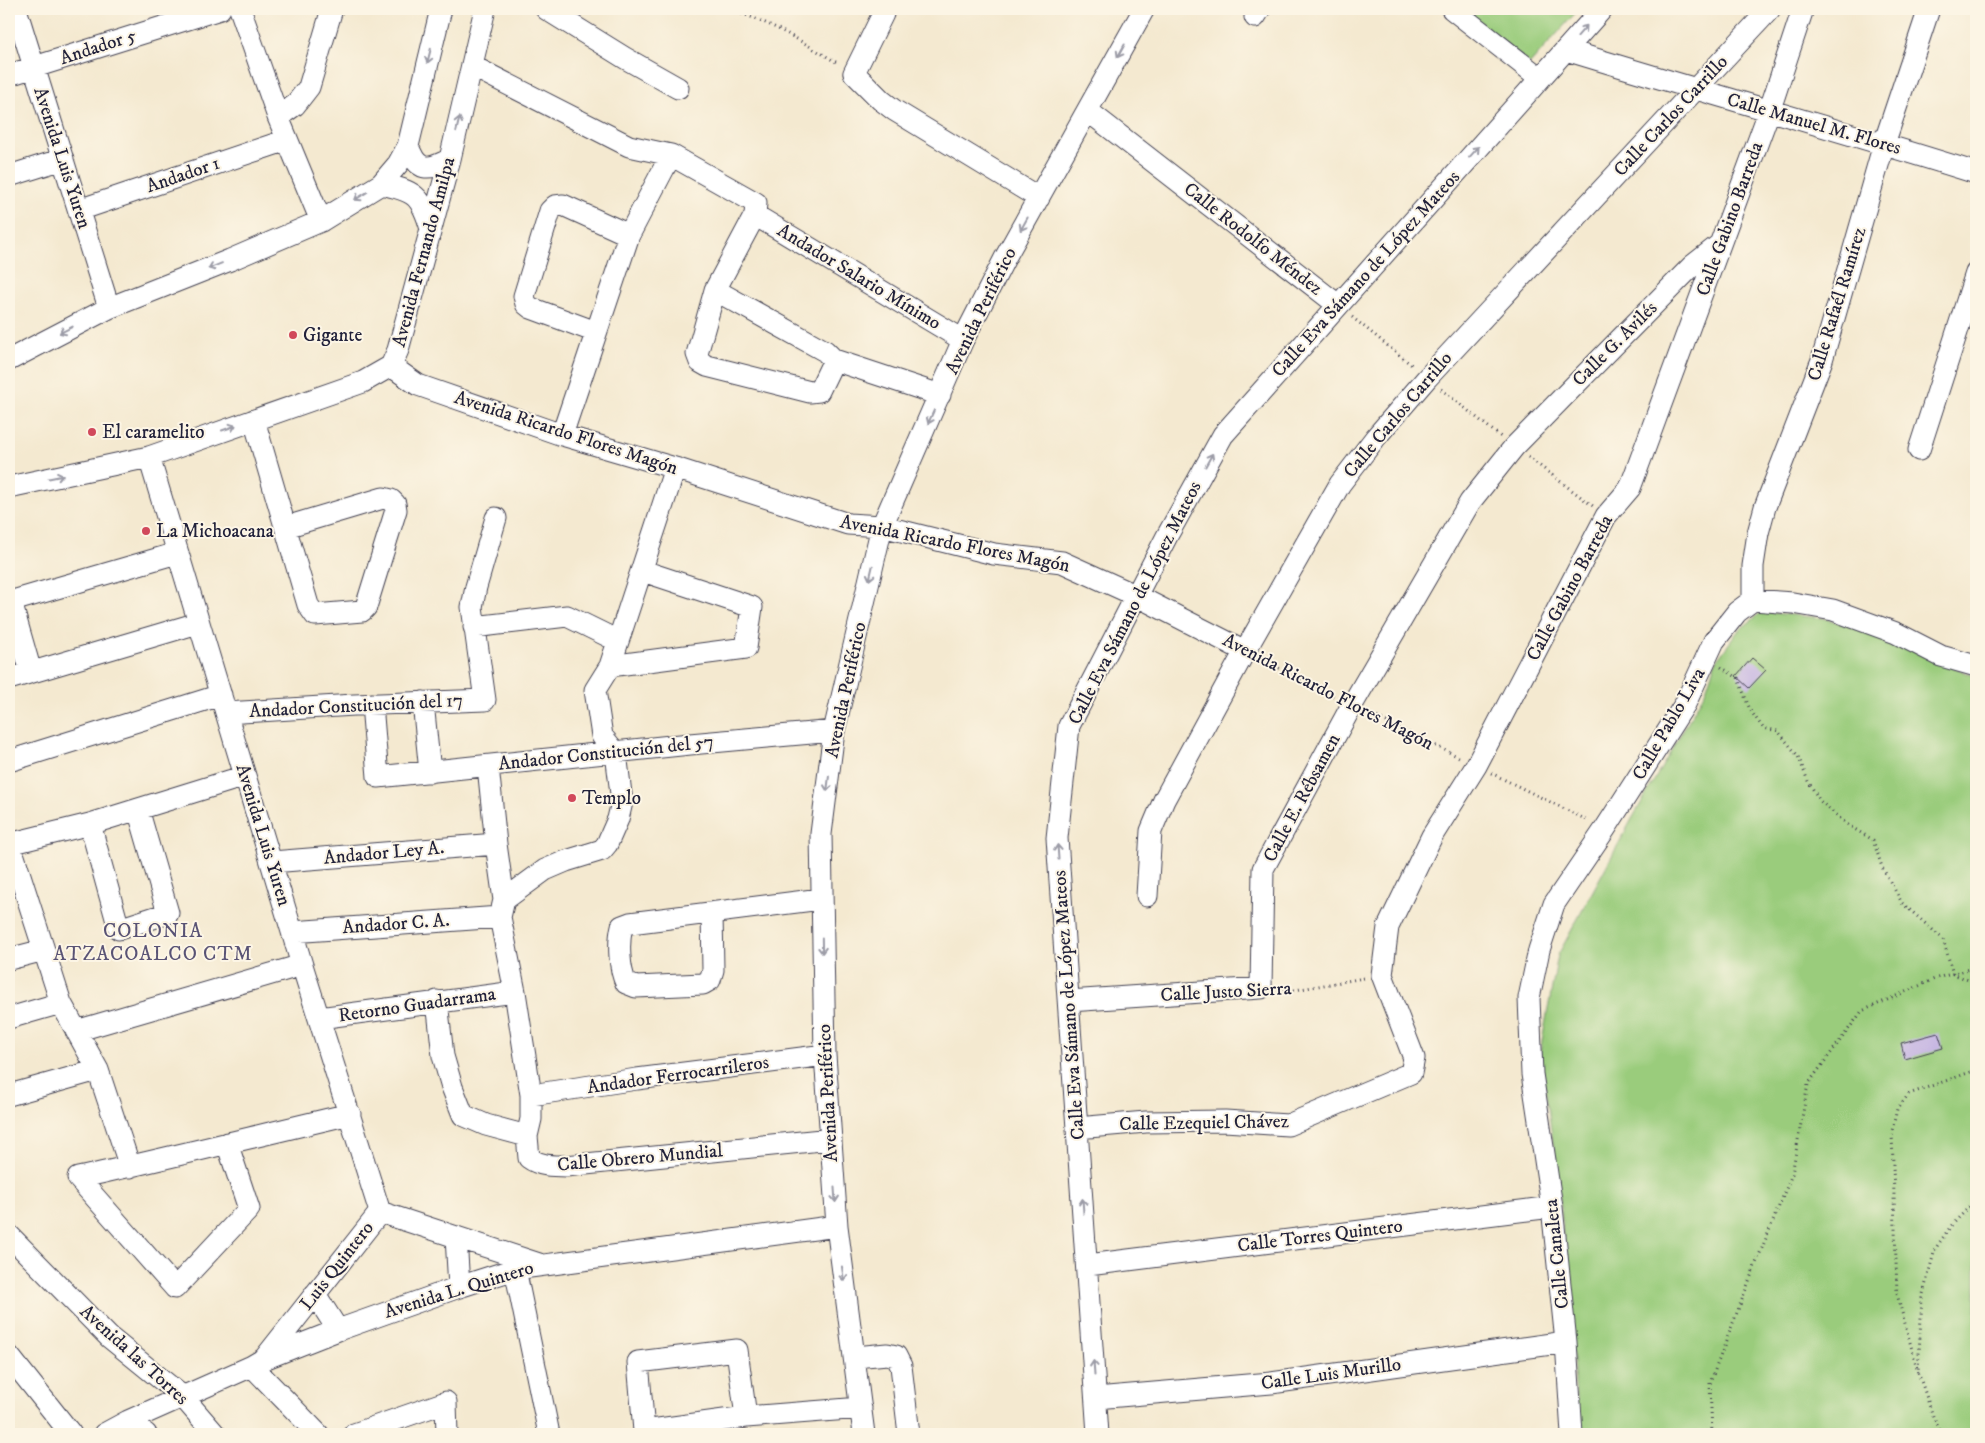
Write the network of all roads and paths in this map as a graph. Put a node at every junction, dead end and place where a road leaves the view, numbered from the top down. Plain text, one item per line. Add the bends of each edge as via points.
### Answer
1 (16, 9) edge
2 (220, 9) edge
3 (240, 9) edge
4 (332, 9) edge
5 (441, 9) edge
6 (485, 9) edge
7 (546, 9) edge
8 (717, 9) edge
9 (1144, 9) edge
10 (1452, 9) edge
11 (1602, 9) edge
12 (1770, 9) edge
13 (1803, 9) edge
14 (1929, 9) edge
15 (881, 10) edge
16 (1566, 50) junction
17 (472, 66) junction
18 (33, 68) junction
19 (854, 73) junction
20 (9, 75) edge
21 (1540, 78) junction
22 (678, 88) dead end
23 (1696, 90) junction
24 (1770, 109) junction
25 (1088, 111) junction
26 (278, 117) junction
27 (287, 140) junction
28 (1884, 144) junction
29 (408, 146) junction
30 (671, 155) junction
31 (63, 159) junction
32 (450, 159) junction
33 (1976, 173) edge
34 (9, 176) edge
35 (381, 184) junction
36 (1039, 198) junction
37 (79, 210) junction
38 (755, 215) junction
39 (321, 221) junction
40 (431, 229) junction
41 (629, 235) junction
42 (1720, 244) junction
43 (1976, 274) edge
44 (715, 290) junction
45 (1338, 305) junction
46 (109, 308) junction
47 (596, 332) junction
48 (963, 340) junction
49 (9, 360) edge
50 (834, 360) junction
51 (391, 366) junction
52 (1427, 378) junction
53 (940, 395) junction
54 (254, 420) junction
55 (562, 435) junction
56 (1514, 447) junction
57 (1918, 450) dead end
58 (149, 457) junction
59 (675, 468) junction
60 (9, 487) edge
61 (1606, 516) junction
62 (496, 518) dead end
63 (882, 526) junction
64 (286, 527) junction
65 (177, 553) junction
66 (643, 571) junction
67 (1137, 596) junction
68 (1752, 600) junction
69 (10, 602) edge
70 (198, 623) junction
71 (474, 627) junction
72 (618, 640) junction
73 (1245, 651) junction
74 (1703, 665) junction
75 (610, 666) junction
76 (1976, 666) edge
77 (31, 672) junction
78 (9, 679) edge
79 (423, 702) junction
80 (224, 704) junction
81 (372, 704) junction
82 (1352, 705) junction
83 (834, 731) junction
84 (616, 753) junction
85 (9, 761) edge
86 (488, 766) junction
87 (1476, 766) junction
88 (430, 772) junction
89 (245, 776) junction
90 (138, 810) junction
91 (90, 824) junction
92 (1605, 829) junction
93 (9, 844) edge
94 (496, 844) junction
95 (272, 862) junction
96 (1147, 896) dead end
97 (821, 899) junction
98 (502, 908) junction
99 (712, 912) junction
100 (292, 932) junction
101 (44, 950) junction
102 (9, 959) edge
103 (302, 965) junction
104 (1976, 967) edge
105 (1953, 974) junction
106 (1382, 975) junction
107 (1976, 983) edge
108 (1260, 988) junction
109 (515, 992) junction
110 (436, 1001) junction
111 (1069, 1001) junction
112 (61, 1003) junction
113 (9, 1018) edge
114 (319, 1018) junction
115 (76, 1031) junction
116 (825, 1055) junction
117 (98, 1070) junction
118 (1976, 1070) edge
119 (1411, 1073) joint
120 (1532, 1074) joint
121 (9, 1095) edge
122 (531, 1095) junction
123 (350, 1114) junction
124 (1077, 1128) junction
125 (527, 1136) junction
126 (831, 1139) junction
127 (227, 1143) junction
128 (130, 1167) junction
129 (1976, 1202) edge
130 (1552, 1206) junction
131 (380, 1212) junction
132 (837, 1226) junction
133 (9, 1235) edge
134 (456, 1237) junction
135 (541, 1264) junction
136 (1088, 1265) junction
137 (515, 1269) junction
138 (459, 1287) junction
139 (315, 1294) junction
140 (338, 1330) junction
141 (1566, 1342) junction
142 (9, 1356) edge
143 (855, 1357) junction
144 (258, 1363) junction
145 (1918, 1372) junction
146 (183, 1397) junction
147 (1096, 1398) junction
148 (861, 1408) junction
149 (746, 1417) junction
150 (128, 1421) junction
151 (70, 1434) edge
152 (104, 1434) edge
153 (146, 1434) edge
154 (215, 1434) edge
155 (318, 1434) edge
156 (354, 1434) edge
157 (447, 1434) edge
158 (549, 1434) edge
159 (864, 1434) edge
160 (909, 1434) edge
161 (1098, 1434) edge
162 (1572, 1434) edge
163 (1712, 1434) edge
164 (1942, 1434) edge

1 - 18 street, Avenida Luis Yuren
2 - 18 street, Andador 5
3 - 26 street
4 - 26 street via 308,87 295,105
5 -> 29 street
6 - 17 street, Avenida Fernando Amilpa
7 - 22 street
8 - 19 path via 740,12 800,41
9 -> 25 street, Avenida Periférico
10 - 21 street
16 -> 11 street, Calle Eva Sámano de López Mateos
12 - 23 street, Calle Carlos Carrillo
13 - 24 street, Calle Gabino Barreda
14 - 28 street, Calle Rafaél Ramírez
15 - 19 street
16 - 21 street, Calle Eva Sámano de López Mateos
16 - 23 street, Calle Manuel M. Flores
17 - 30 street via 629,146
32 -> 17 street, Avenida Fernando Amilpa
18 - 20 street, Andador 5
18 - 31 street, Avenida Luis Yuren
19 - 36 street via 894,110
45 -> 21 street, Calle Eva Sámano de López Mateos
23 - 24 street, Calle Manuel M. Flores
23 - 52 street, Calle Carlos Carrillo
24 - 28 street, Calle Manuel M. Flores
24 - 42 street, Calle Gabino Barreda
25 - 36 street, Avenida Periférico
25 - 45 street, Calle Rodolfo Méndez
26 - 27 street
27 - 37 street, Andador 1
27 - 39 street
28 - 33 street, Calle Manuel M. Flores
28 - 68 street, Calle Rafaél Ramírez via 1822,360 1760,524 1753,566
29 - 32 street via 414,161 420,165 435,167
29 - 35 street
30 - 38 street via 756,203
30 - 41 street
31 - 34 street
31 - 37 street, Avenida Luis Yuren
32 - 40 street, Avenida Fernando Amilpa
35 -> 39 street
35 - 40 street via 414,194 421,202
36 -> 48 street, Avenida Periférico
37 - 46 street, Avenida Luis Yuren
38 - 44 street
38 - 48 street, Andador Salario Mínimo
39 -> 46 street
40 - 51 street, Avenida Fernando Amilpa
41 - 47 street
41 - 47 street via 563,205 550,211 524,296 526,304
42 - 56 street, Calle G. Avilés via 1692,266
42 - 61 street, Calle Gabino Barreda via 1630,488
43 - 57 street
44 - 50 street via 825,350
44 - 50 street via 697,354 700,362 810,392 820,391
45 - 52 path, Calle Rodolfo Méndez
67 -> 45 street, Calle Eva Sámano de López Mateos via 1223,434
46 -> 49 street
47 - 55 street
48 - 53 street, Avenida Periférico
50 - 53 street
51 - 54 street, Avenida Fernando Amilpa via 363,382
51 - 55 street, Avenida Ricardo Flores Magón via 418,384
52 - 56 path, Calle Rodolfo Méndez
52 - 73 street, Calle Carlos Carrillo via 1340,484
53 -> 63 street, Avenida Periférico
58 -> 54 street, Avenida Fernando Amilpa
54 - 64 street
55 - 59 street, Avenida Ricardo Flores Magón
56 - 61 path, Calle Rodolfo Méndez
56 - 82 street, Calle E. Rébsamen via 1470,502
60 -> 58 street, Avenida Fernando Amilpa
58 - 65 street, Avenida Luis Yuren
59 - 63 street, Avenida Ricardo Flores Magón via 848,524
59 - 66 street
61 - 87 street, Calle Gabino Barreda
62 - 71 street via 472,606
63 - 67 street, Avenida Ricardo Flores Magón via 994,554 1062,562
63 -> 83 street, Avenida Periférico
64 - 64 street via 311,611 315,615 362,611 366,607 396,510 395,504 383,498
65 - 69 street
65 - 70 street, Avenida Luis Yuren
66 - 72 street
66 - 75 street via 752,607 746,648
67 - 73 street, Avenida Ricardo Flores Magón
111 -> 67 street, Calle Eva Sámano de López Mateos via 1057,838 1069,726
68 - 74 street, Calle Pablo Liva via 1737,612 1714,641
68 - 76 street via 1833,610 1896,633 1941,656
69 - 77 street
70 - 77 street
70 - 80 street, Avenida Luis Yuren
71 - 72 street via 567,616
71 - 79 street, Andador Constitución del 17 via 485,700
72 - 75 street
73 - 82 path, Avenida Ricardo Flores Magón
73 - 96 street, Calle Carlos Carrillo via 1164,800 1151,831
74 - 92 street, Calle Pablo Liva via 1685,704
74 - 105 path via 1714,663 1738,678 1750,710 1763,728 1778,730 1798,756 1820,801 1872,840 1882,867 1902,903 1943,939
75 - 84 street via 596,690 602,736
77 - 78 street
79 - 81 street, Andador Constitución del 17
79 - 88 street
80 - 81 street, Andador Constitución del 17
80 - 85 street, Andador Constitución del 17
80 - 89 street, Avenida Luis Yuren
81 - 88 street, Andador Constitución del 57 via 378,777
82 - 87 path, Avenida Ricardo Flores Magón
82 - 108 street, Calle E. Rébsamen via 1263,869
83 - 84 street, Andador Constitución del 57
83 -> 97 street, Avenida Periférico via 821,834
84 - 86 street, Andador Constitución del 57
84 - 98 street via 622,802 607,844 594,854 545,870
86 - 88 street, Andador Constitución del 57
86 - 94 street, Calle Obrero Mundial
87 - 92 path, Avenida Ricardo Flores Magón
87 - 106 street, Calle Gabino Barreda via 1432,836 1388,927
89 - 90 street
89 - 95 street, Avenida Luis Yuren
90 - 91 street
90 - 91 street via 168,913 119,929
91 - 93 street
92 - 120 street, Calle Pablo Liva via 1554,904 1540,950 1529,998
93 - 101 street
94 - 95 street, Andador Ley A.
94 - 98 street, Calle Obrero Mundial
95 - 100 street, Avenida Luis Yuren
97 - 99 street
97 -> 116 street, Avenida Periférico
98 - 100 street, Andador C. A.
98 - 109 street, Calle Obrero Mundial
99 - 99 street via 630,922 622,926 622,976 626,983 636,986 704,984 710,980 713,970
100 - 103 street, Avenida Luis Yuren
101 - 102 street
101 - 112 street
103 - 114 street, Avenida Luis Yuren
103 - 115 street
104 - 105 path
105 - 107 path
105 - 163 path via 1862,1012 1808,1084 1792,1174 1710,1383
106 - 108 path, Calle Justo Sierra via 1295,990
106 - 119 street, Calle Gabino Barreda via 1414,1058
108 - 111 street, Calle Justo Sierra
109 - 110 street, Retorno Guadarrama
109 - 122 street, Calle Obrero Mundial
110 - 114 street, Retorno Guadarrama
110 - 125 street via 443,1056 463,1115
111 - 124 street, Calle Eva Sámano de López Mateos
112 - 113 street
112 - 115 street
114 - 123 street, Avenida Luis Yuren
115 - 117 street
116 - 122 street, Andador Ferrocarrileros
116 - 126 street, Avenida Periférico
117 - 121 street
117 - 128 street
118 - 145 path via 1909,1094 1897,1109 1892,1131 1897,1294
119 - 124 street, Calle Ezequiel Chávez via 1288,1125 1225,1121 1146,1122
120 - 130 street, Calle Canaleta
122 - 125 street, Calle Obrero Mundial
123 - 127 street
123 - 131 street, Avenida Luis Yuren
136 -> 124 street, Calle Eva Sámano de López Mateos
125 - 126 street, Calle Obrero Mundial via 529,1158 535,1163 551,1166
126 -> 132 street, Avenida Periférico
127 - 128 street
127 - 128 street via 249,1210 175,1288 78,1178
129 - 145 path via 1951,1226 1935,1249 1922,1298
130 - 136 street, Calle Torres Quintero
130 - 141 street, Calle Canaleta
131 - 134 street, Luis Quintero
131 - 139 street, Luis Quintero
132 - 135 street, Avenida L. Quintero
132 -> 143 street, Avenida Periférico
133 - 146 street, Avenida las Torres via 109,1337
134 - 135 street, Luis Quintero
134 - 138 street
135 - 137 street, Avenida L. Quintero
147 -> 136 street, Calle Eva Sámano de López Mateos
137 - 138 street, Avenida L. Quintero
137 - 158 street
138 - 140 street, Avenida L. Quintero
139 - 140 street
139 - 144 street, Luis Quintero
140 - 144 street, Avenida L. Quintero
141 - 147 street, Calle Luis Murillo via 1271,1383
141 - 162 street, Calle Canaleta
142 - 151 street
143 - 148 street, Avenida Periférico
143 - 160 street via 896,1356 901,1366
144 - 146 street, Avenida L. Quintero
144 - 155 street
145 - 164 path
146 - 150 street, Avenida L. Quintero
146 - 154 street, Avenida las Torres
147 - 161 street, Calle Eva Sámano de López Mateos
148 - 149 street
148 - 159 street, Avenida Periférico
149 - 149 street via 644,1431 638,1362 737,1350
150 - 152 street, Avenida L. Quintero
150 - 153 street
156 - 157 street via 446,1402

